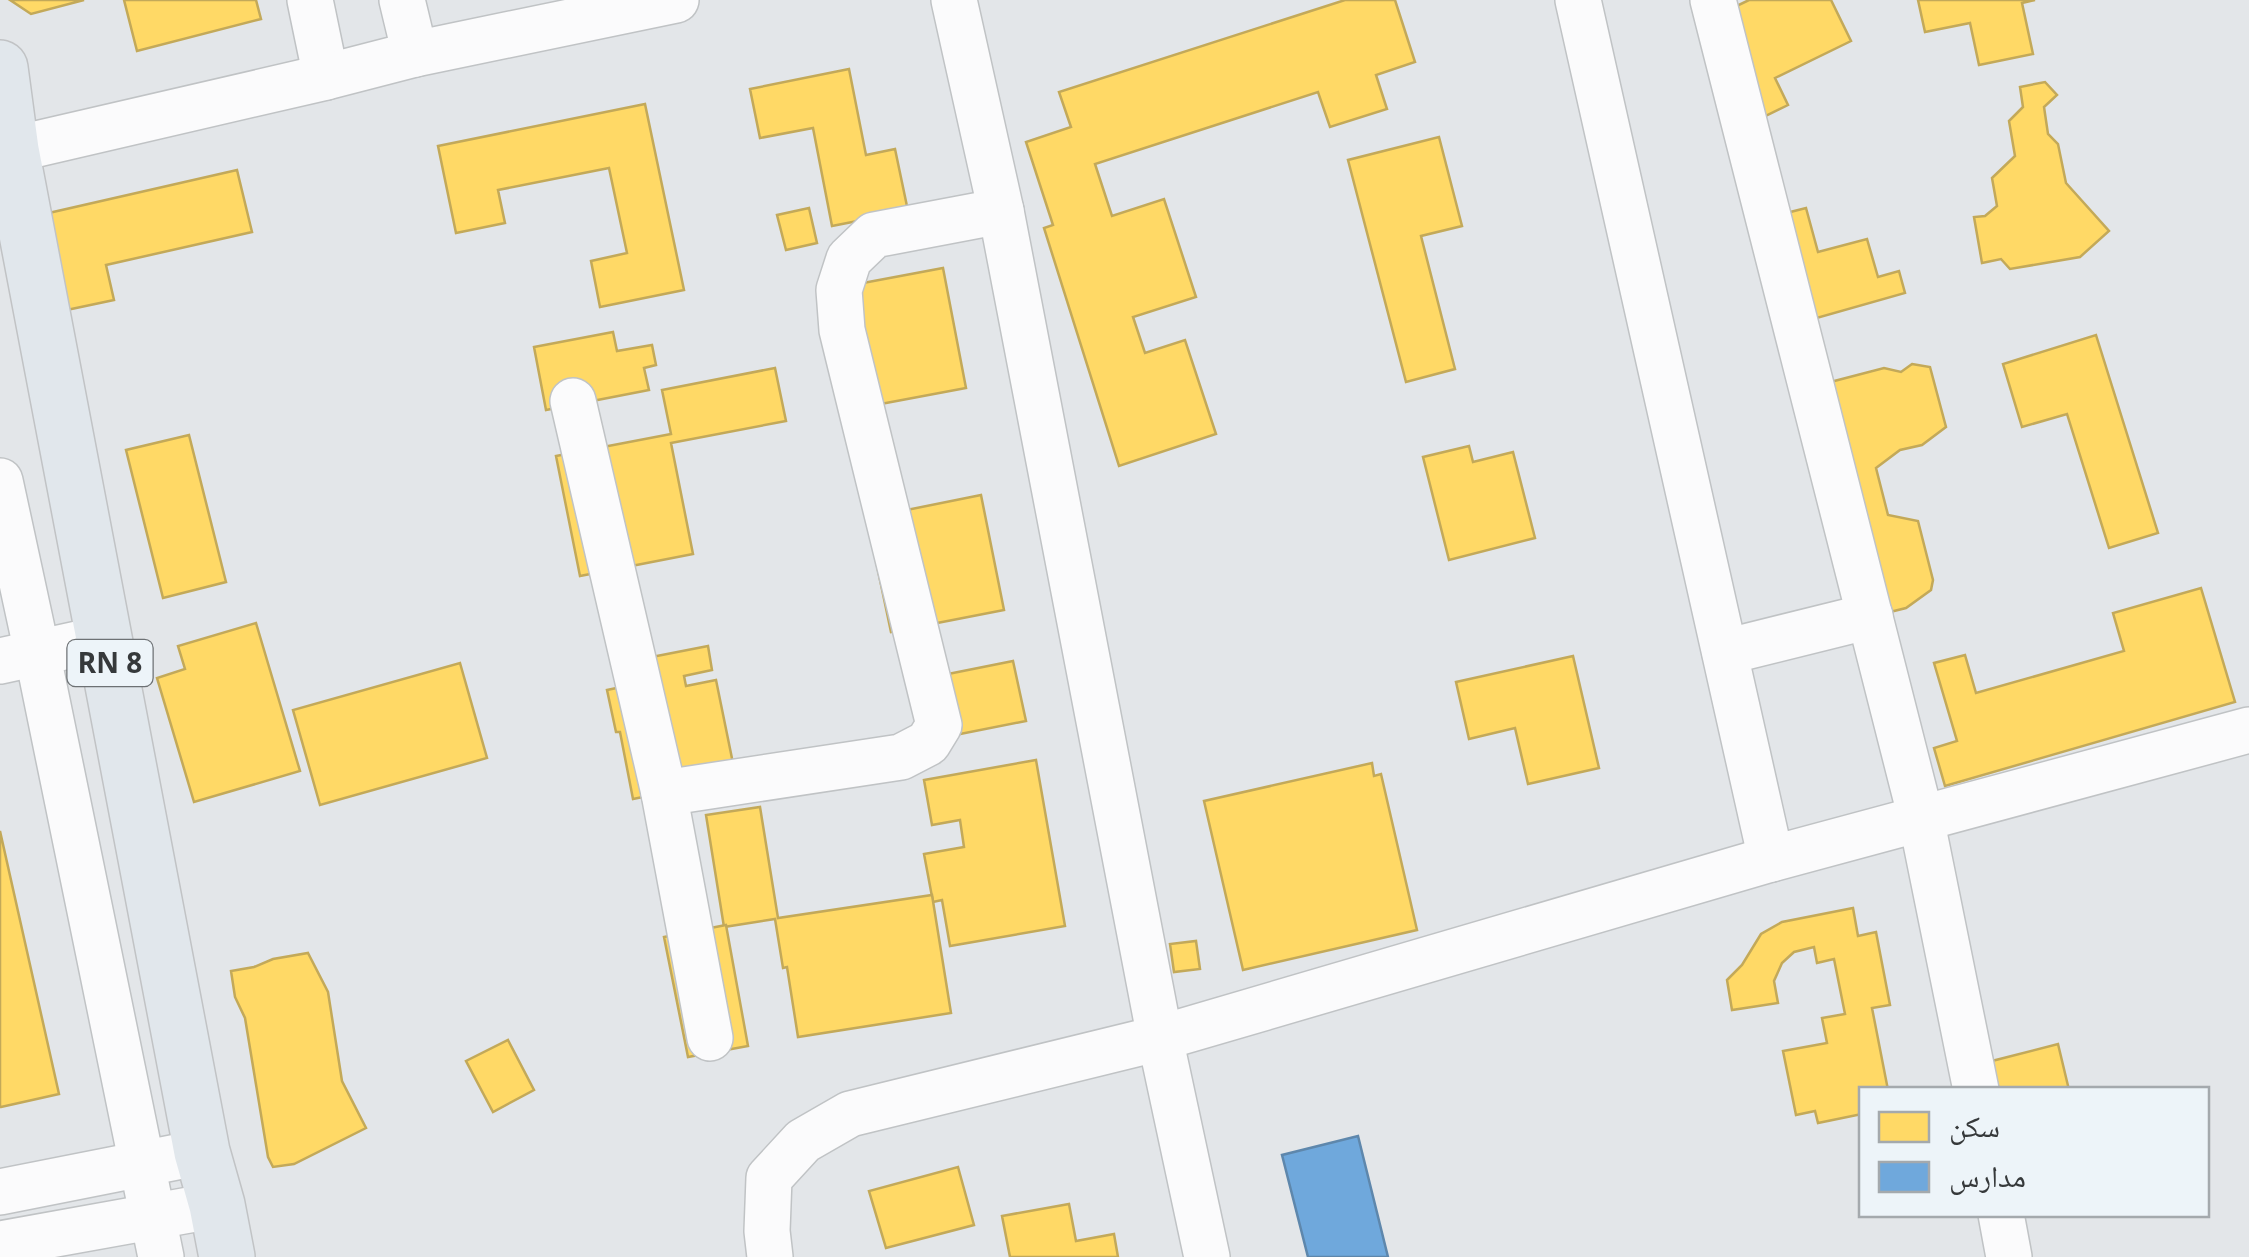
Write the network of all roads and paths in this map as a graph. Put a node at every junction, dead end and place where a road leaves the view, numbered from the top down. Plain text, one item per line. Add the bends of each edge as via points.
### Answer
1 (310, 0) edge
2 (402, 0) edge
3 (676, 0) edge
4 (954, 0) edge
5 (1578, 0) edge
6 (1713, 0) edge
7 (415, 54) junction
8 (0, 68) edge
9 (326, 77) junction
10 (10, 150) junction
11 (1002, 211) junction
12 (573, 401) dead end
13 (0, 481) edge
14 (1870, 616) junction
15 (106, 638) junction
16 (1725, 652) junction
17 (19, 657) edge
18 (2249, 730) edge
19 (664, 793) junction
20 (1921, 818) junction
21 (1771, 859) junction
22 (710, 1038) dead end
23 (1160, 1038) junction
24 (1975, 1087) edge
25 (202, 1152) junction
26 (141, 1165) junction
27 (0, 1192) edge
28 (2001, 1217) edge
29 (222, 1231) edge
30 (156, 1237) edge
31 (0, 1244) edge
32 (770, 1257) edge
33 (1208, 1257) edge
34 (2009, 1257) edge

1 - 9 street
2 - 7 street
3 - 7 street
4 - 11 street
5 - 16 street
6 - 14 street
7 - 9 street
8 - 10 main road, RN 8
9 - 10 street
10 - 15 main road, RN 8
11 - 19 street via 874,235 849,258 839,290 842,330 939,725 928,743 902,758
11 - 23 street
12 - 19 street
13 - 17 street
14 - 16 street
14 - 20 street
15 - 17 street
15 - 25 main road, RN 8
16 - 21 street
17 - 26 street
18 - 20 street
19 - 22 street
20 - 21 street
20 - 24 street
21 - 23 street
23 - 32 street via 850,1114 803,1142 769,1178
23 - 33 street
25 - 26 street
25 - 29 main road, RN 8
26 - 27 street
26 - 30 street
28 - 34 street
29 - 30 street
30 - 31 street

